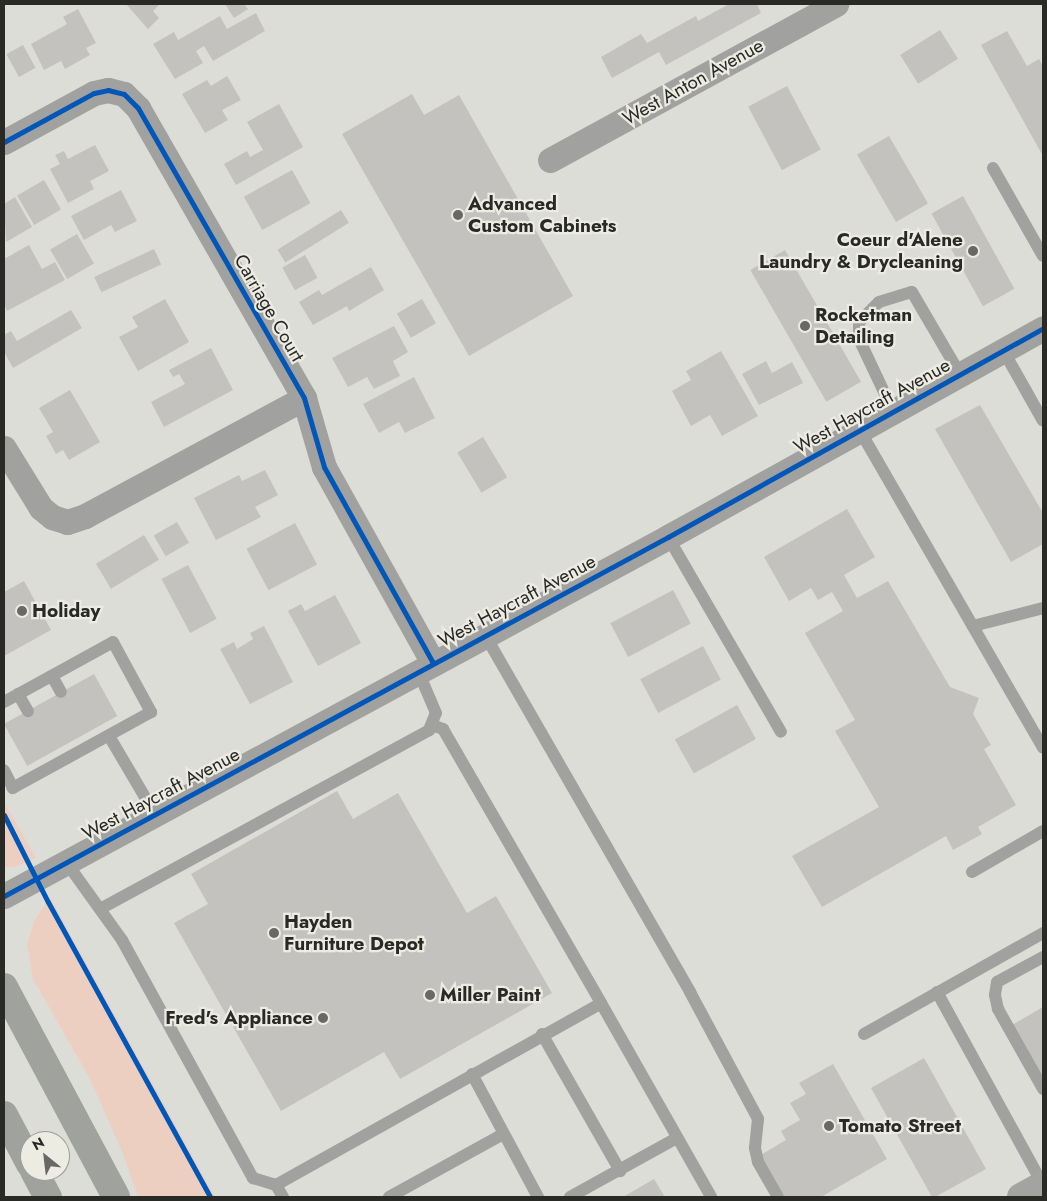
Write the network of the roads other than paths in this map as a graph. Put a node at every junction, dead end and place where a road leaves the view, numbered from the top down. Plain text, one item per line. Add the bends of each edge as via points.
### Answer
1 (836, 4) edge
2 (4, 142) edge
3 (550, 160) dead end
4 (993, 168) dead end
5 (1043, 256) edge
6 (1043, 328) edge
7 (1003, 350) junction
8 (960, 374) junction
9 (304, 398) junction
10 (893, 410) junction
11 (1043, 421) edge
12 (859, 429) junction
13 (4, 448) edge
14 (668, 537) junction
15 (1043, 608) edge
16 (973, 626) junction
17 (485, 635) junction
18 (426, 667) junction
19 (52, 676) junction
20 (61, 692) dead end
21 (18, 694) junction
22 (4, 702) edge
23 (28, 711) dead end
24 (432, 725) junction
25 (781, 732) dead end
26 (84, 734) dead end
27 (109, 736) junction
28 (91, 746) junction
29 (1043, 748) edge
30 (4, 770) edge
31 (155, 814) junction
32 (1043, 831) edge
33 (66, 862) junction
34 (972, 872) dead end
35 (4, 896) edge
36 (100, 910) junction
37 (1043, 933) edge
38 (1043, 957) edge
39 (937, 992) junction
40 (8, 997) edge
41 (601, 1003) junction
42 (542, 1034) junction
43 (864, 1034) dead end
44 (472, 1074) junction
45 (1043, 1088) edge
46 (4, 1115) edge
47 (503, 1134) junction
48 (677, 1138) junction
49 (20, 1145) edge
50 (620, 1171) junction
51 (39, 1181) edge
52 (276, 1185) junction
53 (1043, 1185) edge
54 (48, 1197) edge
55 (116, 1197) edge
56 (283, 1197) edge
57 (388, 1197) edge
58 (538, 1197) edge
59 (570, 1197) edge
60 (712, 1197) edge
61 (778, 1197) edge
62 (1022, 1197) edge

1 - 3 street, West Anton Avenue
2 - 9 street, Carriage Court via 94,93 108,90 124,94 138,108
4 - 5 lane
6 - 7 street, West Haycraft Avenue
7 - 8 street, West Haycraft Avenue
7 - 11 lane
8 - 10 street, West Haycraft Avenue
8 - 10 lane via 912,292 879,302 859,322 859,339
9 - 13 street via 85,516 67,522 52,517 41,508
9 - 18 street, Carriage Court via 324,467
10 - 12 street, West Haycraft Avenue
12 - 14 street, West Haycraft Avenue
12 - 16 lane
14 - 17 street, West Haycraft Avenue
14 - 25 lane
15 - 16 lane
16 - 29 lane
17 - 18 street, West Haycraft Avenue
17 - 61 lane via 690,992 758,1119 755,1148 758,1162
18 - 24 lane via 436,713
18 - 31 street, West Haycraft Avenue
19 - 20 lane
19 - 21 lane
19 - 27 lane via 113,642 151,712
21 - 22 lane
21 - 23 lane
24 - 36 lane via 429,730
24 - 41 lane via 443,729
26 - 28 lane
27 - 28 lane
27 - 31 lane
28 - 30 lane via 54,758 13,788
31 - 33 street, West Haycraft Avenue
32 - 34 lane
33 - 35 street, West Haycraft Avenue
33 - 36 lane
36 - 52 lane via 122,940 254,1178
37 - 39 lane
38 - 45 lane via 997,982 995,995 998,1009
39 - 43 lane
39 - 53 lane
40 - 55 highway
41 - 42 lane
41 - 48 lane
42 - 44 lane
42 - 50 lane
44 - 47 lane
44 - 52 lane
46 - 49 highway
47 - 57 lane
47 - 58 lane
48 - 50 lane
48 - 60 lane
50 - 59 lane
51 - 54 highway
52 - 56 lane
53 - 62 main road

